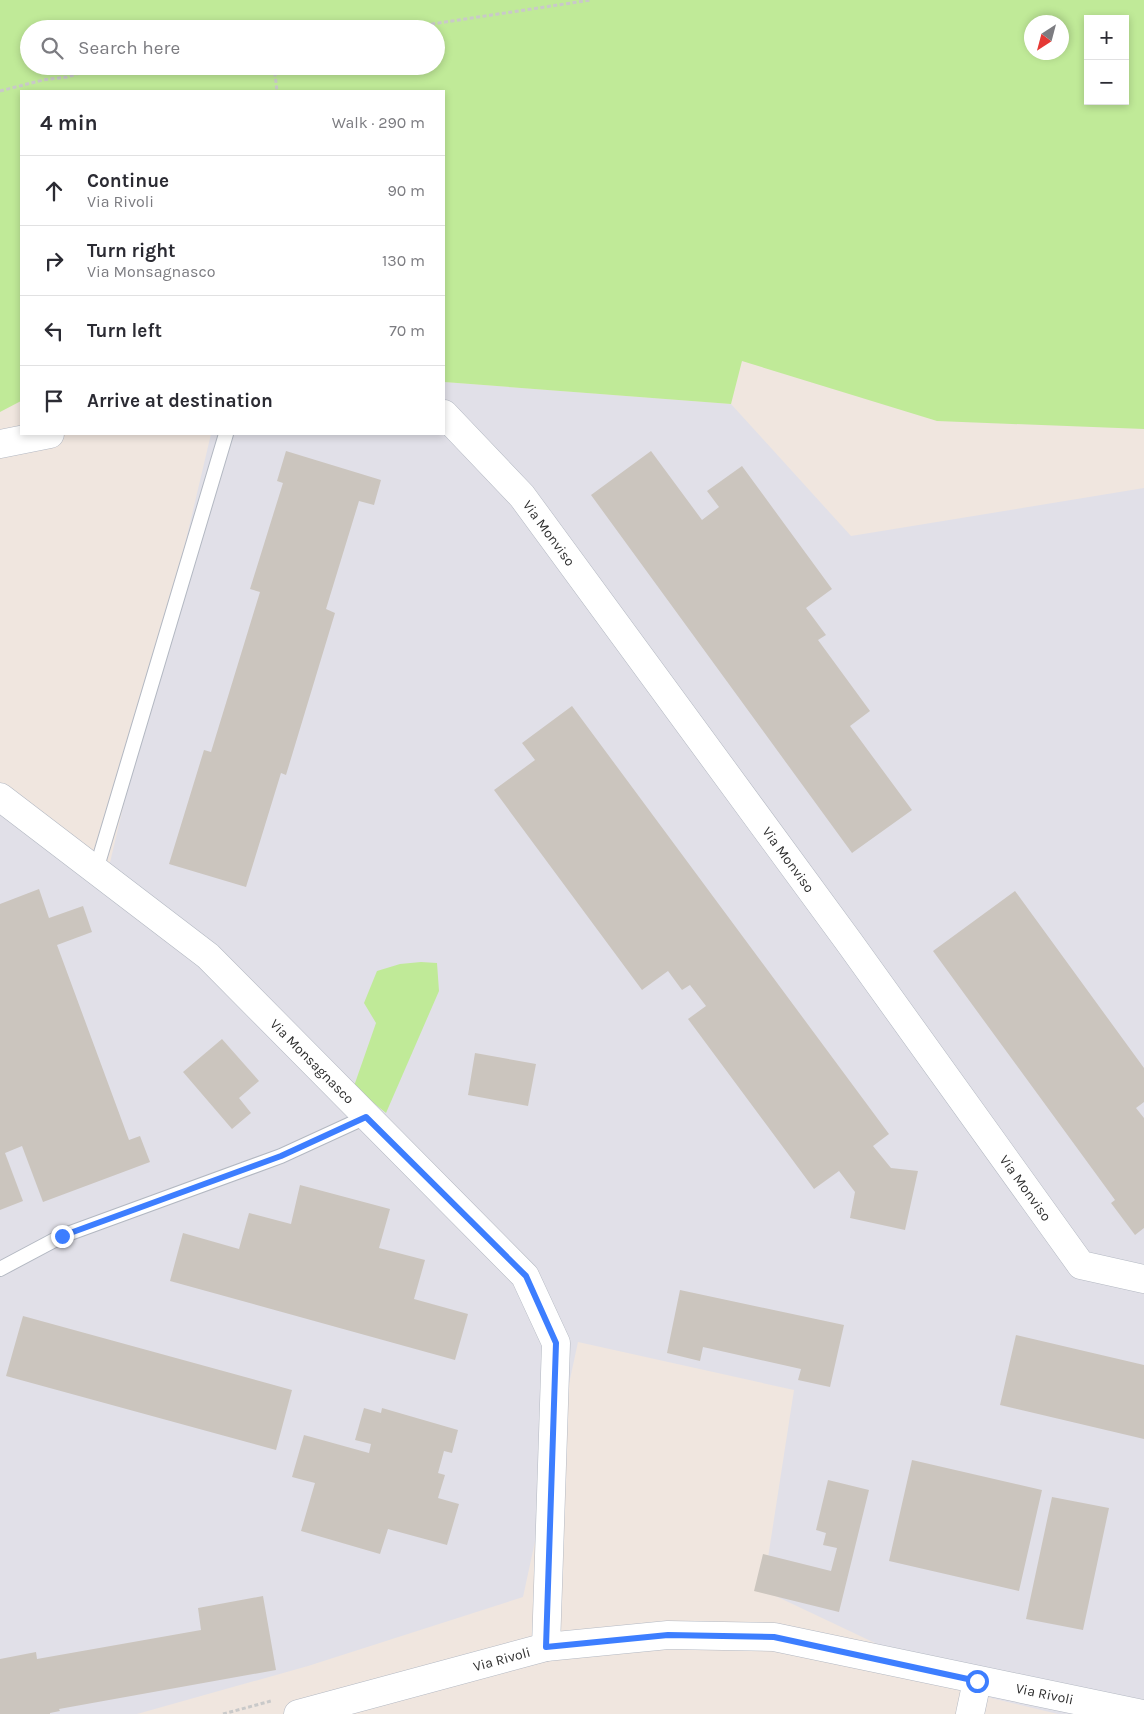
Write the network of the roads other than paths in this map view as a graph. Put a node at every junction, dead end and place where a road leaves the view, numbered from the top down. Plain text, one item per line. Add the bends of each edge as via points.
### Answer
1 (445, 415) edge
2 (45, 435) edge
3 (226, 435) edge
4 (0, 444) edge
5 (0, 797) edge
6 (96, 870) junction
7 (366, 1117) junction
8 (0, 1269) edge
9 (1144, 1279) edge
10 (546, 1647) junction
11 (977, 1681) junction
12 (298, 1714) edge
13 (970, 1714) edge
14 (1142, 1714) edge

1 - 9 street, Via Monviso via 522,496 1081,1265
2 - 4 street
3 - 6 lane
5 - 6 street, Via Monsagnasco
6 - 7 street, Via Monsagnasco via 208,956
7 - 8 lane via 281,1156 62,1236
7 - 10 street, Via Monsagnasco via 526,1276 556,1343
10 - 11 street, Via Rivoli via 668,1635 774,1637
10 - 12 street, Via Rivoli
11 - 13 street
11 - 14 street, Via Rivoli

